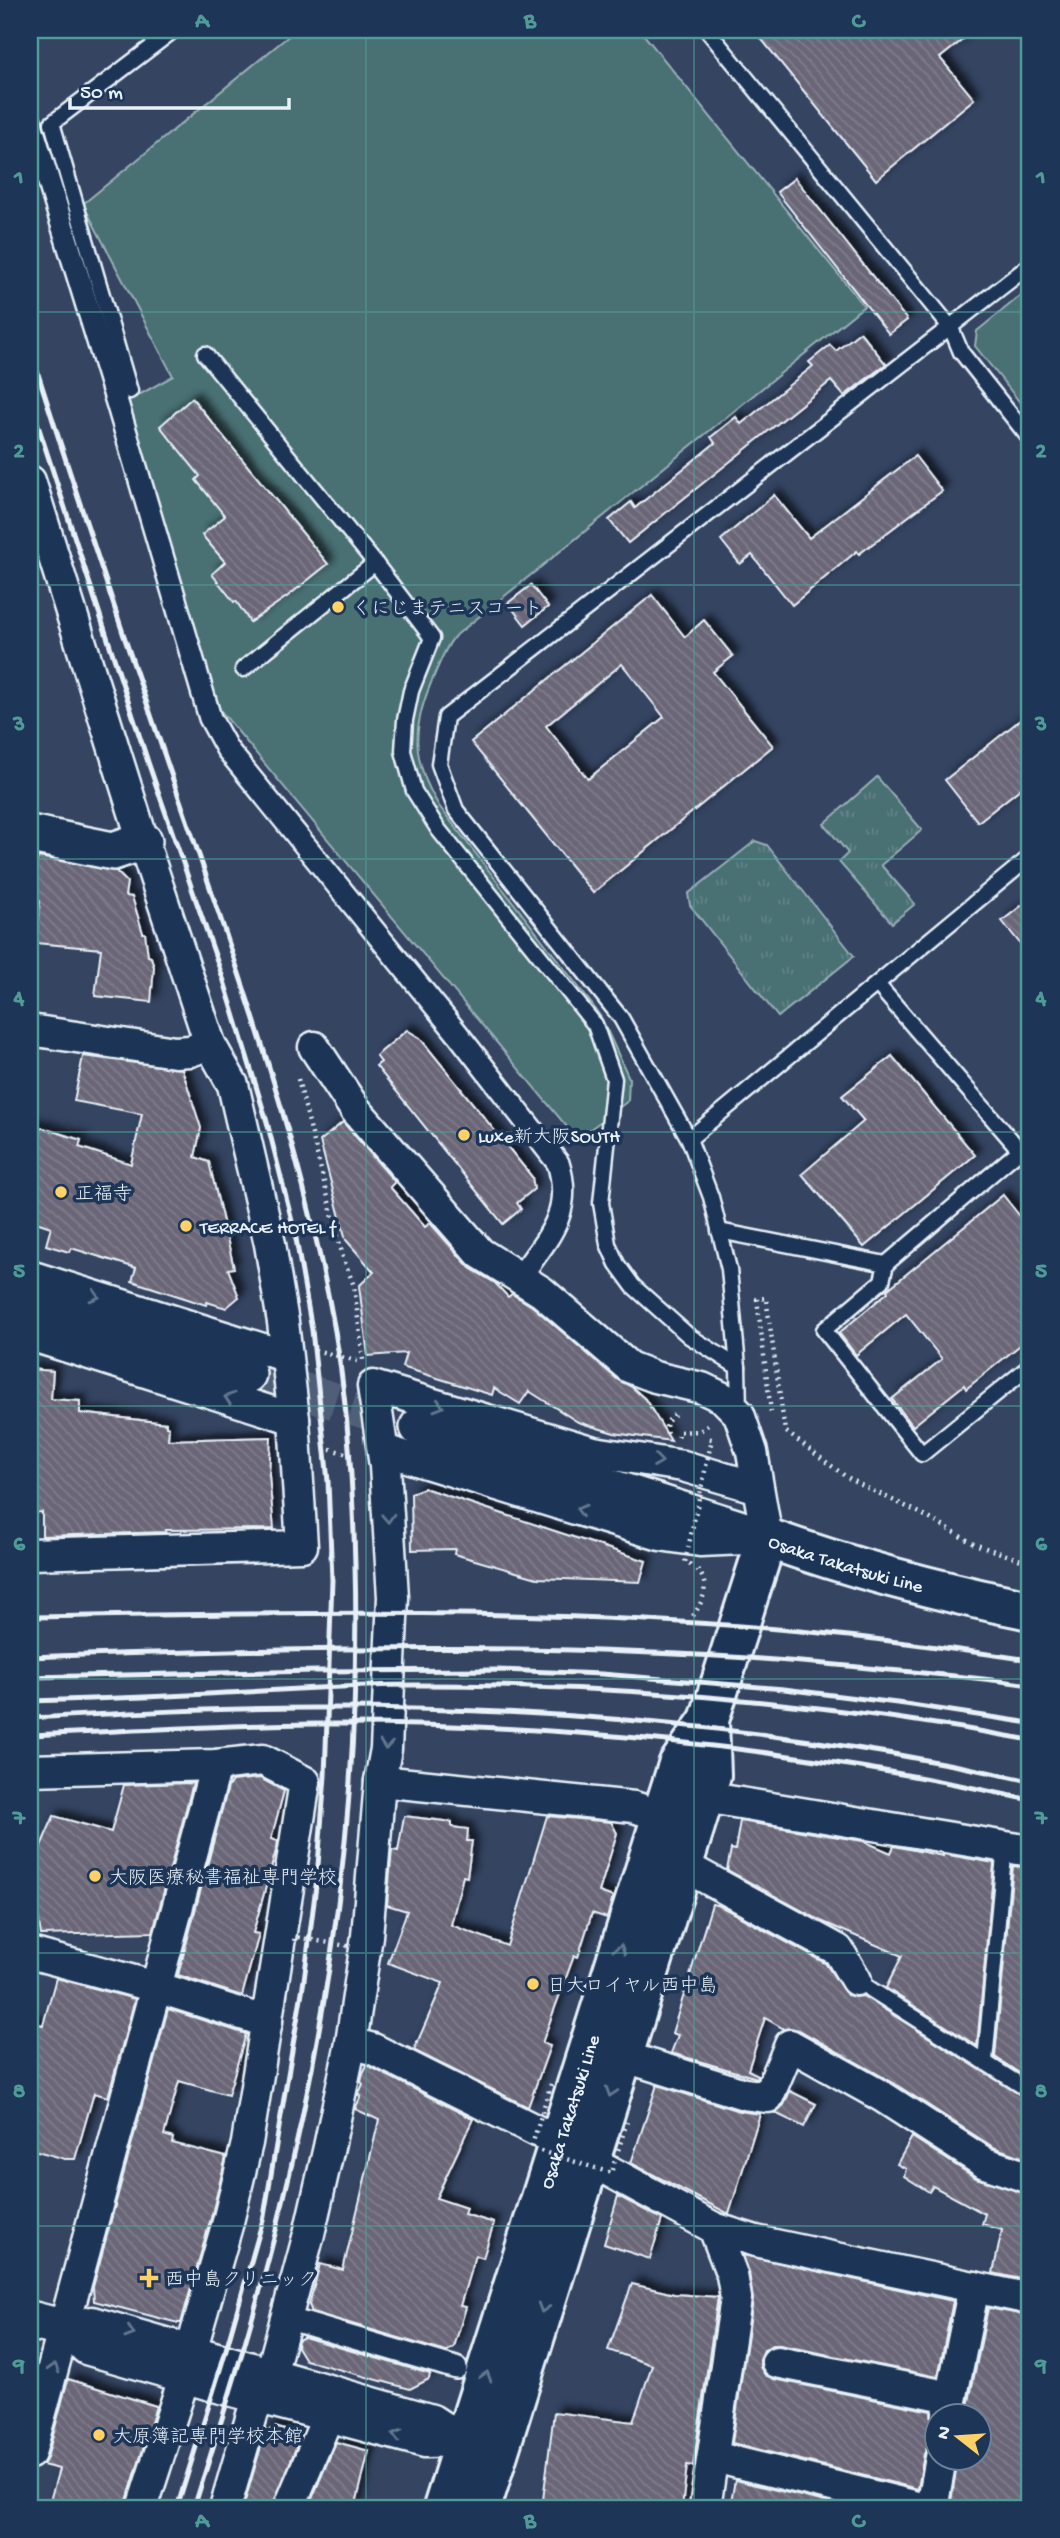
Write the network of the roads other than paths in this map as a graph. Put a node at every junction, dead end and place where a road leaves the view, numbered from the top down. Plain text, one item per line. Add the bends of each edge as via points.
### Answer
1 (174, 30) edge
2 (707, 30) edge
3 (30, 121) edge
4 (1030, 265) edge
5 (951, 328) junction
6 (205, 354) dead end
7 (131, 391) dead end
8 (1030, 439) edge
9 (30, 481) edge
10 (375, 564) junction
11 (243, 669) dead end
12 (30, 834) edge
13 (143, 841) junction
14 (1030, 857) edge
15 (877, 984) junction
16 (30, 1030) edge
17 (210, 1044) junction
18 (314, 1047) road end
19 (689, 1139) junction
20 (1020, 1150) junction
21 (1030, 1162) edge
22 (719, 1230) junction
23 (886, 1264) junction
24 (30, 1276) edge
25 (519, 1278) junction
26 (30, 1306) edge
27 (30, 1335) edge
28 (285, 1348) junction
29 (1030, 1366) edge
30 (738, 1367) junction
31 (247, 1374) tunnel mouth
32 (739, 1414) junction
33 (294, 1419) junction
34 (419, 1427) tunnel mouth
35 (384, 1450) junction
36 (758, 1488) junction
37 (767, 1538) junction
38 (30, 1554) edge
39 (1030, 1611) edge
40 (709, 1720) junction
41 (216, 1765) junction
42 (30, 1769) edge
43 (380, 1781) junction
44 (704, 1797) junction
45 (662, 1816) junction
46 (1017, 1848) edge
47 (684, 1866) junction
48 (30, 1953) edge
49 (856, 1980) joint
50 (156, 1987) junction
51 (267, 2022) junction
52 (351, 2043) junction
53 (622, 2056) junction
54 (985, 2061) junction
55 (1030, 2091) edge
56 (574, 2151) junction
57 (1030, 2178) edge
58 (714, 2228) junction
59 (974, 2287) junction
60 (1030, 2299) edge
61 (286, 2318) junction
62 (30, 2320) edge
63 (65, 2329) junction
64 (777, 2362) dead end
65 (188, 2365) junction
66 (456, 2368) dead end
67 (264, 2386) junction
68 (934, 2402) edge
69 (951, 2402) edge
70 (328, 2416) junction
71 (481, 2445) junction
72 (30, 2453) edge
73 (714, 2457) junction
74 (938, 2472) edge
75 (142, 2508) edge
76 (225, 2508) edge
77 (289, 2508) edge
78 (443, 2508) edge
79 (481, 2508) edge
80 (705, 2508) edge
81 (922, 2508) edge
82 (932, 2508) edge

1 - 7 lane via 52,123
2 - 5 lane
3 - 25 street via 210,718 227,748 558,1163 564,1186 560,1214
4 - 5 lane
5 - 8 lane via 961,352
5 - 19 lane via 446,717 439,764 456,810 621,1018
6 - 10 lane
9 - 13 street
10 - 11 lane
10 - 30 lane via 432,638 405,720 403,751 414,791 594,1025 614,1079 601,1203 608,1244 617,1264 633,1286 689,1336
12 - 13 street via 113,851
13 - 17 street
14 - 15 lane
15 - 19 lane
15 - 20 lane
16 - 17 street via 175,1052
17 - 28 street via 233,1085 270,1244
18 - 25 street via 355,1109 480,1253
19 - 22 lane
20 - 21 lane
20 - 23 lane
22 - 23 lane
22 - 30 lane via 729,1269
23 - 29 lane via 882,1281 824,1330 922,1454
24 -> 28 street
25 - 32 street via 542,1292 629,1367 702,1388 723,1398
26 - 31 street
33 -> 27 street
28 - 33 street
30 - 32 lane
32 - 36 street
33 - 38 street via 302,1546
34 - 37 street
35 -> 36 street via 373,1386 594,1452 683,1466
37 -> 35 street via 700,1541 660,1535
35 -> 43 street via 393,1597 386,1749
36 - 37 street
37 - 39 main road, Osaka Takatsuki Line via 941,1592
37 - 40 main road, Osaka Takatsuki Line
40 - 44 main road, Osaka Takatsuki Line via 711,1775
40 - 45 main road, Osaka Takatsuki Line via 678,1765
41 - 42 street
41 - 50 street
41 - 51 street via 263,1760 305,1782
43 - 45 street via 634,1807
43 - 52 street via 367,1936
44 - 46 street
44 - 47 main road, Osaka Takatsuki Line
56 -> 45 main road, Osaka Takatsuki Line
46 - 54 lane
47 - 49 street via 838,1950
47 - 53 main road, Osaka Takatsuki Line
48 - 50 street
49 - 54 lane
50 - 51 street
50 - 63 street
51 - 65 street via 232,2209
52 - 56 street via 373,2049
52 - 61 street
53 -> 56 main road, Osaka Takatsuki Line
53 - 57 street via 744,2094 768,2096 790,2045 883,2097 985,2163
54 - 55 lane
56 - 58 street
56 - 71 main road, Osaka Takatsuki Line
58 - 59 street
58 - 73 street via 736,2298
59 - 60 street
59 - 69 street
61 - 66 street
61 - 67 street
62 - 63 street
63 - 65 street via 92,2322
72 -> 63 street
64 - 68 street
65 - 67 street
65 - 75 street
67 - 70 street
67 - 71 street via 432,2420
67 - 76 street
71 -> 70 street via 425,2442
70 - 77 street
71 - 78 main road, Osaka Takatsuki Line
71 - 79 main road, Osaka Takatsuki Line
73 - 80 street
73 - 81 street
74 - 82 street

